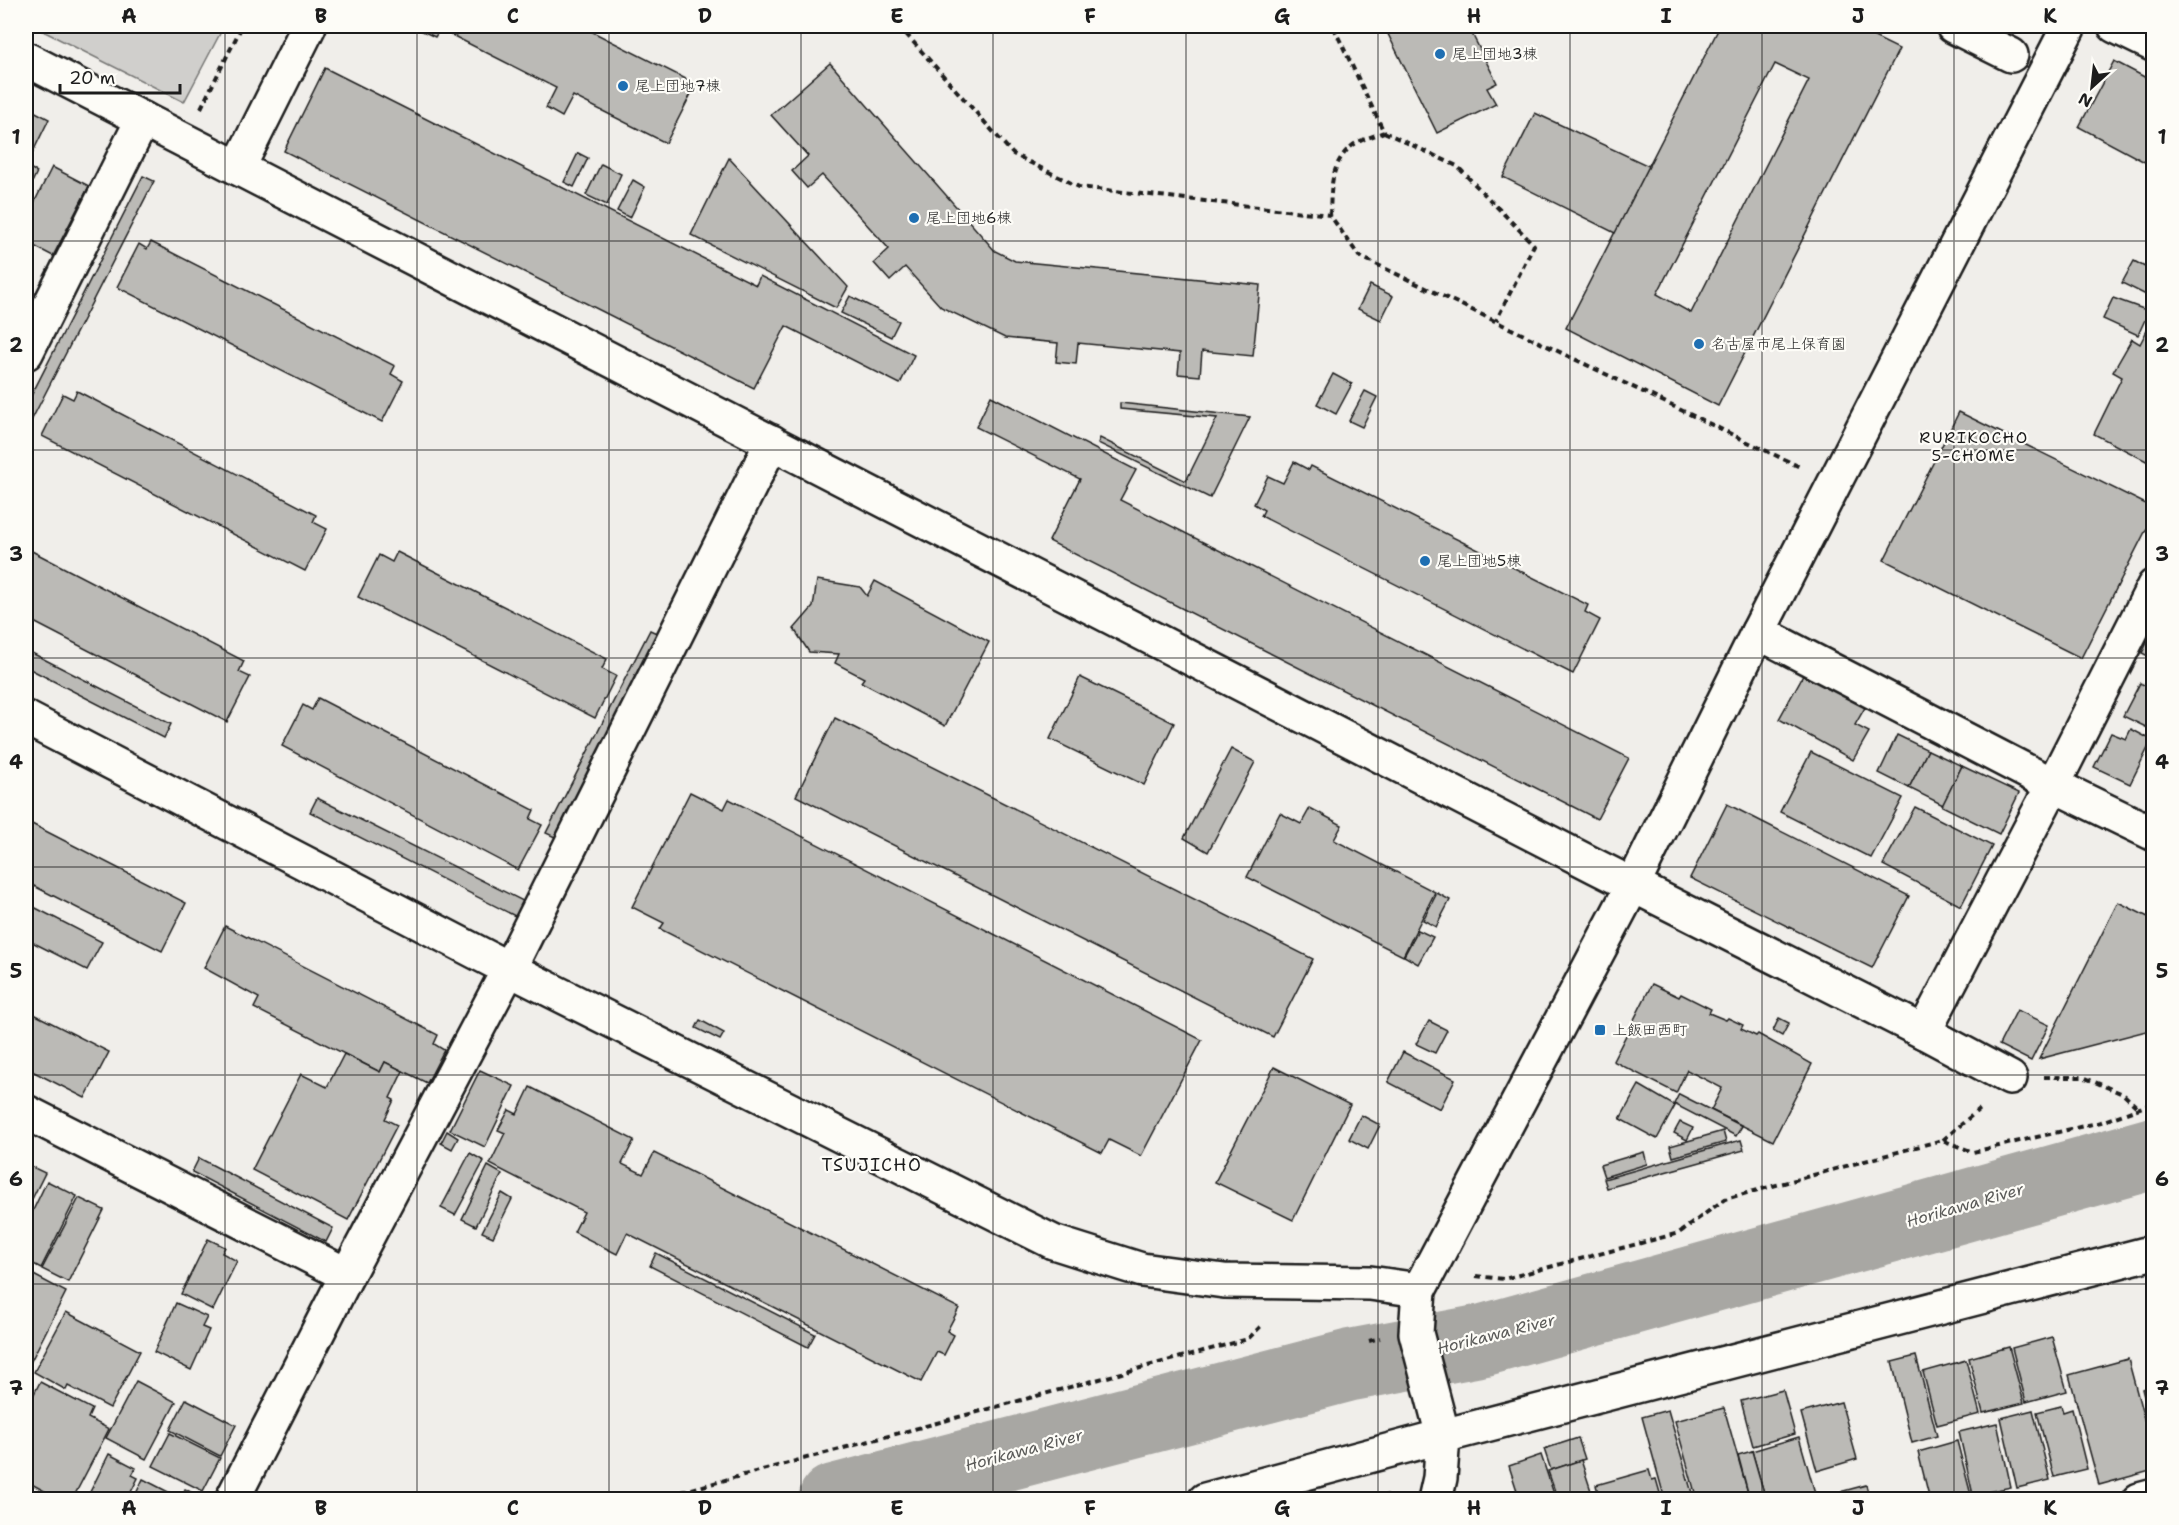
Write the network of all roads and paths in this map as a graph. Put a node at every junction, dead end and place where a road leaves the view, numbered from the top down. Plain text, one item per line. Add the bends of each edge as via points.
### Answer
1 (242, 26) edge
2 (309, 26) edge
3 (899, 26) edge
4 (1333, 26) edge
5 (1953, 26) edge
6 (2069, 26) edge
7 (2115, 26) edge
8 (2154, 45) edge
9 (2011, 55) dead end
10 (26, 59) edge
11 (196, 117) dead end
12 (143, 119) junction
13 (1384, 132) junction
14 (238, 168) junction
15 (1330, 215) junction
16 (1496, 321) junction
17 (26, 353) edge
18 (772, 442) junction
19 (1801, 467) dead end
20 (2154, 586) edge
21 (1758, 632) junction
22 (26, 718) edge
23 (2053, 785) junction
24 (2154, 834) edge
25 (1633, 885) junction
26 (509, 969) junction
27 (1924, 1032) junction
28 (2010, 1078) dead end
29 (2154, 1103) edge
30 (26, 1112) edge
31 (2154, 1252) edge
32 (347, 1275) junction
33 (1476, 1276) dead end
34 (1419, 1290) junction
35 (1263, 1324) dead end
36 (1438, 1420) junction
37 (2154, 1496) edge
38 (232, 1500) edge
39 (651, 1500) edge
40 (1205, 1500) edge
41 (1435, 1500) edge
42 (2139, 1500) edge

1 - 11 path
2 - 14 street
3 - 15 path via 1013,154 1079,187
4 - 13 path
5 - 9 street
6 - 21 street
7 - 8 street
10 - 12 street
12 - 14 street
12 - 17 street
13 - 15 path via 1353,146 1339,161 1331,182
13 - 16 path via 1457,166 1534,245
14 - 18 street
15 - 16 path via 1359,256
16 - 19 path
18 - 25 street
18 - 26 street
20 - 23 street
21 - 23 street
21 - 25 street
22 - 26 street
23 - 24 street
23 - 27 street
25 - 27 street
25 - 34 street
26 - 32 street
26 - 34 street via 1053,1242 1142,1270 1212,1280 1370,1283
27 - 28 street
29 - 33 path via 2101,1122 1973,1152 1942,1140 1725,1199 1679,1233 1504,1279
30 - 32 street
31 - 36 street
32 - 38 street
34 - 36 street via 1416,1333
35 - 39 path via 1248,1339
36 - 40 street
36 - 41 street via 1440,1478
37 - 42 street

